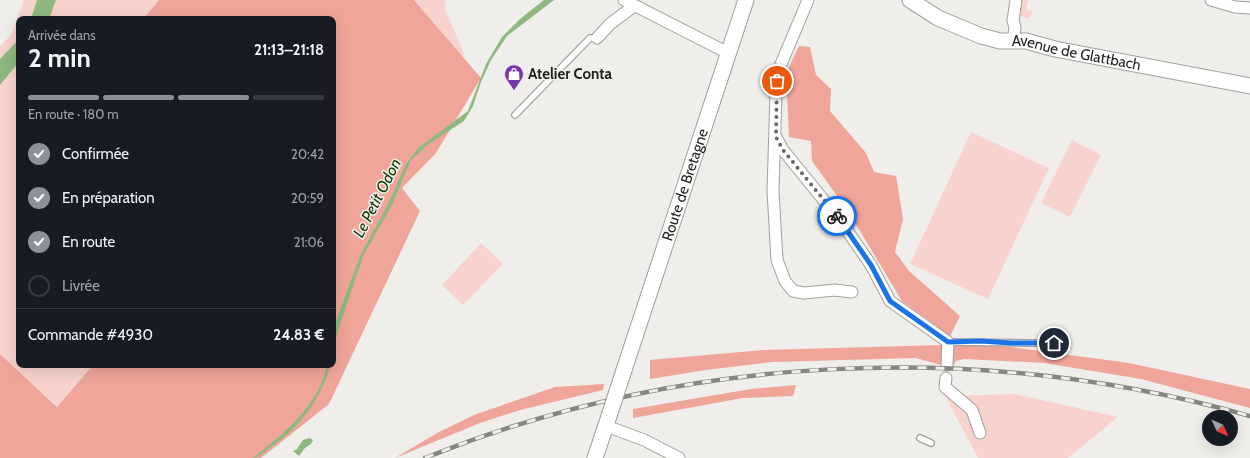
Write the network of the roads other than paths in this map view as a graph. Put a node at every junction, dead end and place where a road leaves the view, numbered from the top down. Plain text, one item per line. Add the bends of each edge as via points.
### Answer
1 (624, 0) edge
2 (746, 0) edge
3 (808, 0) edge
4 (910, 0) edge
5 (1016, 0) edge
6 (1211, 0) edge
7 (634, 6) junction
8 (1250, 8) edge
9 (597, 38) joint
10 (1013, 42) junction
11 (728, 53) junction
12 (1250, 86) edge
13 (515, 115) dead end
14 (776, 137) junction
15 (852, 292) dead end
16 (1056, 341) dead end
17 (948, 342) junction
18 (947, 365) dead end
19 (946, 378) dead end
20 (607, 421) junction
21 (980, 433) dead end
22 (920, 438) dead end
23 (931, 443) dead end
24 (595, 458) edge
25 (680, 458) edge

1 - 7 street
2 - 11 main road, Route de Bretagne
3 - 14 street via 779,69
4 - 10 main road, Avenue de Glattbach via 938,18 981,36
5 - 10 street via 1012,21 1015,27
6 - 8 street via 1235,7
7 - 9 street via 610,24
7 - 11 street
9 - 13 lane via 590,38
10 - 12 main road, Avenue de Glattbach via 1026,41 1055,49
11 - 20 main road, Route de Bretagne, bridge
14 - 15 street via 774,216 778,260 785,281 794,291 804,293 835,290
14 - 17 street via 783,150 839,219 871,265 890,301
16 - 17 lane
17 - 18 street
19 - 21 street via 944,387 972,410
20 - 24 main road, Route de Bretagne
20 - 25 street
22 - 23 lane

